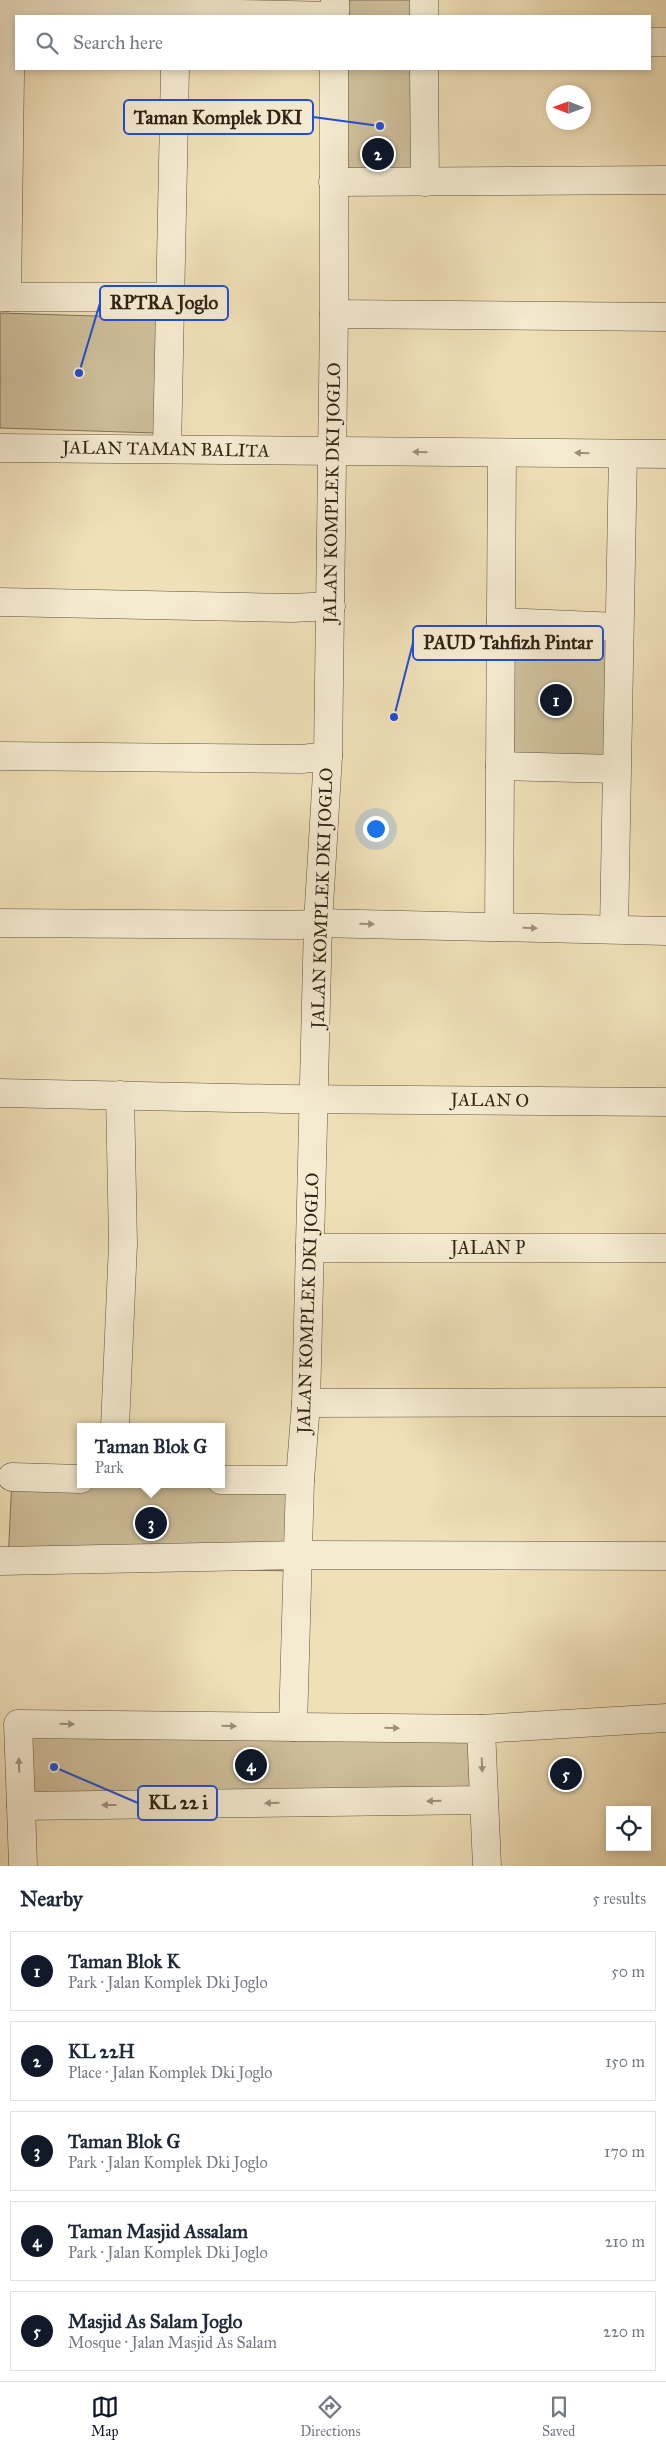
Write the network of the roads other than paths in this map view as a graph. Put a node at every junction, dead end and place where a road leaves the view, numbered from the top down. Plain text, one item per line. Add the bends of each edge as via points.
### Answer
1 (335, 0) edge
2 (424, 0) edge
3 (7, 6) edge
4 (176, 10) edge
5 (308, 15) edge
6 (335, 15) edge
7 (424, 15) edge
8 (651, 42) edge
9 (666, 42) edge
10 (175, 70) edge
11 (334, 70) edge
12 (424, 70) edge
13 (666, 180) edge
14 (333, 182) junction
15 (425, 182) junction
16 (170, 297) junction
17 (3, 298) edge
18 (334, 314) junction
19 (666, 317) edge
20 (0, 448) edge
21 (167, 449) junction
22 (332, 451) junction
23 (502, 453) junction
24 (623, 454) junction
25 (666, 454) edge
26 (0, 602) edge
27 (331, 606) junction
28 (501, 622) junction
29 (619, 627) junction
30 (0, 756) edge
31 (328, 756) junction
32 (500, 766) junction
33 (616, 769) junction
34 (0, 923) edge
35 (318, 923) junction
36 (499, 927) junction
37 (614, 929) junction
38 (666, 931) edge
39 (0, 1093) edge
40 (120, 1095) junction
41 (314, 1098) junction
42 (666, 1102) edge
43 (310, 1248) junction
44 (666, 1248) edge
45 (306, 1402) junction
46 (666, 1402) edge
47 (115, 1423) edge
48 (12, 1477) dead end
49 (77, 1479) edge
50 (225, 1480) edge
51 (300, 1480) junction
52 (300, 1555) junction
53 (666, 1556) edge
54 (0, 1561) edge
55 (666, 1718) edge
56 (9, 1724) edge
57 (293, 1726) junction
58 (481, 1729) junction
59 (483, 1800) junction
60 (21, 1806) junction
61 (23, 1866) edge
62 (487, 1866) edge

1 - 6 street
2 - 7 street
3 - 4 street
3 - 17 street
4 - 5 street
8 - 9 street
10 - 16 street
11 - 14 street, JALAN KOMPLEK DKI JOGLO
12 - 15 street
13 - 15 street
14 - 15 street
14 - 18 street, JALAN KOMPLEK DKI JOGLO
16 - 17 street
16 - 21 street
18 - 19 street
18 - 22 street, JALAN KOMPLEK DKI JOGLO
20 - 21 street, JALAN TAMAN BALITA
21 - 22 street, JALAN TAMAN BALITA
23 -> 22 street, JALAN TAMAN BALITA
22 - 27 street, JALAN KOMPLEK DKI JOGLO
24 -> 23 street, JALAN TAMAN BALITA
23 - 28 street
24 - 25 street, JALAN TAMAN BALITA
24 - 29 street
26 - 27 street
27 - 31 street, JALAN KOMPLEK DKI JOGLO
28 - 29 street
28 - 32 street
29 - 33 street
30 - 31 street via 302,759
31 - 35 street, JALAN KOMPLEK DKI JOGLO
32 - 33 street
32 - 36 street
33 - 37 street
34 - 35 street
35 -> 36 street
35 - 41 street, JALAN KOMPLEK DKI JOGLO
36 -> 37 street
37 - 38 street
39 - 40 street, JALAN O
40 - 41 street, JALAN O
40 - 47 street via 123,1244
41 - 42 street, JALAN O
41 - 43 street, JALAN KOMPLEK DKI JOGLO
43 - 44 street, JALAN P
43 - 45 street, JALAN KOMPLEK DKI JOGLO
45 - 46 street
45 - 51 street, JALAN KOMPLEK DKI JOGLO
48 - 49 street
50 - 51 street
51 - 52 street, JALAN KOMPLEK DKI JOGLO
52 - 53 street
52 - 54 street
52 - 57 street, JALAN KOMPLEK DKI JOGLO
55 - 58 street
56 -> 57 street
60 -> 56 street
57 -> 58 street
58 -> 59 street
59 -> 60 street
59 - 62 street
60 - 61 street

